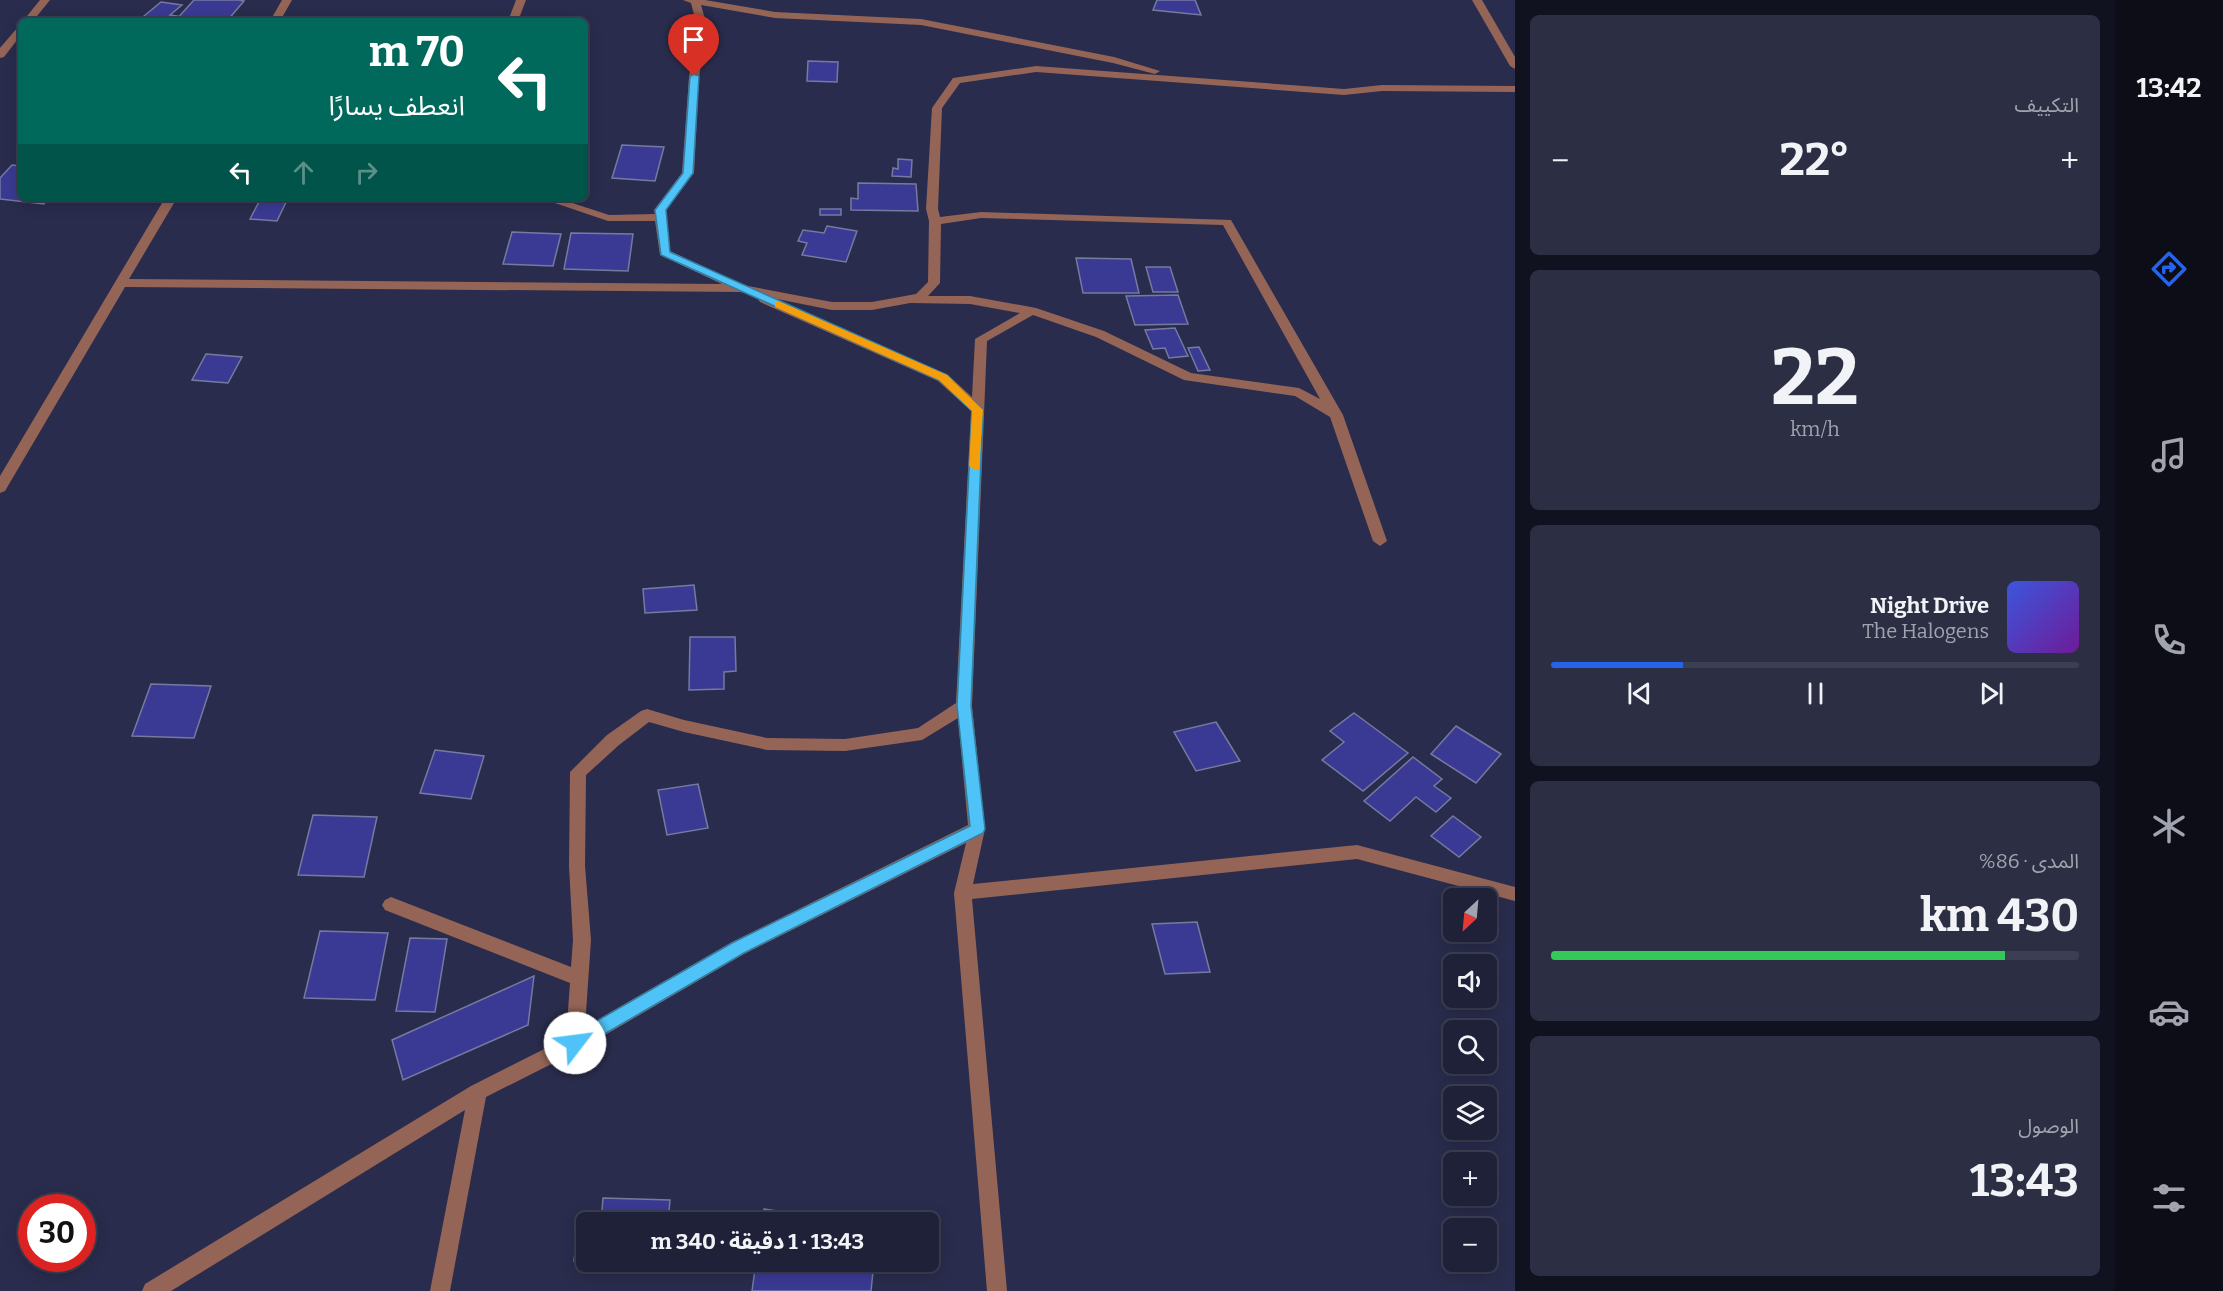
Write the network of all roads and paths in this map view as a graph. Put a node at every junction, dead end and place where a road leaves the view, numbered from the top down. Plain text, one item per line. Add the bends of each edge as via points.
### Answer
1 (45, 0) edge
2 (287, 0) edge
3 (521, 0) edge
4 (1477, 0) edge
5 (693, 1) edge
6 (30, 18) edge
7 (277, 18) edge
8 (514, 18) edge
9 (18, 33) edge
10 (0, 55) edge
11 (1515, 66) edge
12 (1192, 81) junction
13 (1515, 89) edge
14 (169, 201) edge
15 (555, 201) edge
16 (661, 217) junction
17 (935, 221) junction
18 (121, 283) junction
19 (740, 288) junction
20 (908, 300) junction
21 (1032, 311) junction
22 (978, 410) junction
23 (1336, 415) junction
24 (0, 488) edge
25 (1380, 541) dead end
26 (964, 706) junction
27 (977, 829) junction
28 (963, 893) junction
29 (1515, 894) edge
30 (391, 906) dead end
31 (580, 979) junction
32 (575, 1043) junction
33 (478, 1092) junction
34 (152, 1291) edge
35 (440, 1291) edge
36 (997, 1291) edge

1 - 6 street
2 - 7 street
3 - 8 street
4 - 11 street
5 - 12 street via 775,15 921,22 1114,60
5 - 16 street via 702,26 694,76 688,173 660,210
9 - 10 street
12 - 13 street via 1344,92 1382,88
12 - 17 street via 1036,69 957,80 937,108 932,209
14 - 18 street
15 - 16 street via 608,218
16 - 19 street via 664,253
17 - 20 street via 934,283 920,297
17 - 23 street via 981,215 1227,222
18 - 19 street
18 - 24 street
19 - 20 street via 832,306 872,306
19 - 22 street via 943,378
20 - 21 street via 970,300
21 - 22 street via 981,339
21 - 23 street via 1100,334 1189,377 1299,392
22 - 26 street
23 - 25 street
26 - 27 street
26 - 31 street via 922,734 845,745 767,744 646,715 578,772
27 - 28 street
27 - 32 street via 738,948
28 - 29 street via 1357,852
28 - 36 street
30 - 31 street
31 - 32 street
32 - 33 street
33 - 34 street
33 - 35 street

